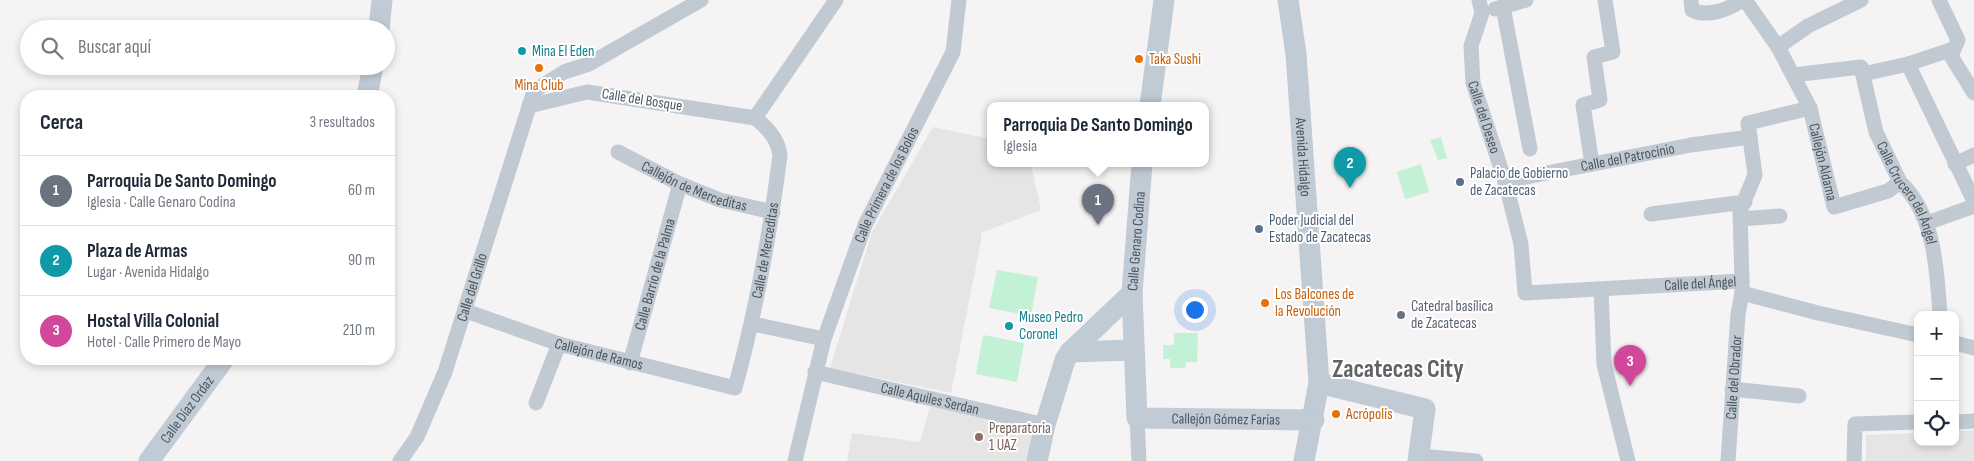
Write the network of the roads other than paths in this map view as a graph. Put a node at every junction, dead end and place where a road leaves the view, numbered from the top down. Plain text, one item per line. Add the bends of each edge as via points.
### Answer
1 (382, 0) edge
2 (701, 0) edge
3 (836, 0) edge
4 (959, 0) edge
5 (1164, 0) edge
6 (1288, 0) edge
7 (1526, 0) edge
8 (1604, 0) edge
9 (1691, 0) edge
10 (1744, 0) edge
11 (1861, 0) edge
12 (1939, 0) edge
13 (1480, 7) edge
14 (1503, 7) junction
15 (380, 20) edge
16 (1778, 47) junction
17 (1953, 49) junction
18 (1908, 64) junction
19 (1863, 74) junction
20 (371, 75) edge
21 (1793, 76) junction
22 (368, 90) edge
23 (1974, 93) edge
24 (1151, 102) edge
25 (529, 106) junction
26 (1810, 108) junction
27 (755, 118) junction
28 (1750, 137) junction
29 (1530, 149) dead end
30 (618, 152) dead end
31 (1974, 155) edge
32 (1592, 164) junction
33 (1955, 164) junction
34 (1142, 167) edge
35 (1506, 181) junction
36 (1900, 182) junction
37 (680, 184) junction
38 (1974, 200) edge
39 (1745, 202) junction
40 (1974, 206) edge
41 (773, 212) junction
42 (1651, 214) dead end
43 (1780, 216) dead end
44 (1740, 219) junction
45 (1927, 224) junction
46 (1742, 287) junction
47 (1602, 290) junction
48 (1525, 293) joint
49 (1132, 294) junction
50 (466, 310) junction
51 (1940, 311) edge
52 (753, 324) junction
53 (1914, 334) edge
54 (824, 339) junction
55 (559, 344) junction
56 (1959, 344) edge
57 (1974, 348) edge
58 (1133, 350) junction
59 (1070, 352) junction
60 (630, 363) junction
61 (220, 365) edge
62 (815, 372) junction
63 (1319, 384) junction
64 (735, 388) joint
65 (1732, 389) junction
66 (1799, 396) dead end
67 (536, 402) dead end
68 (1137, 418) junction
69 (1314, 420) junction
70 (1974, 421) edge
71 (1914, 422) edge
72 (1959, 422) edge
73 (1045, 425) junction
74 (1419, 458) edge
75 (149, 461) edge
76 (400, 461) edge
77 (795, 461) edge
78 (1037, 461) edge
79 (1138, 461) edge
80 (1304, 461) edge
81 (1476, 461) edge
82 (1628, 461) edge
83 (1728, 461) edge
84 (1854, 461) edge

1 - 15 street
2 - 25 street, Calle del Grillo via 589,64 543,83 534,91
3 - 27 street
4 - 54 street, Calle Primera de los Bolos via 953,52 865,224
5 - 24 street
6 - 63 street, Avenida Hidalgo via 1296,54
7 - 14 street
8 - 32 street via 1613,52 1594,57 1600,100 1583,106
9 - 10 street via 1692,10 1699,14 1728,10
10 - 16 street
11 - 16 street via 1808,26
12 - 17 street via 1958,40
13 - 14 street
13 - 35 street, Calle del Deseo via 1471,46 1473,84
14 - 29 street
16 - 21 street
17 - 18 street
17 - 23 street via 1951,56
18 - 19 street
18 - 33 street
19 - 21 street via 1861,67
19 - 36 street, Calle Crucero del Ángel via 1876,132
20 - 22 street
21 - 26 street
25 - 27 street, Calle del Bosque via 587,92
25 - 50 street, Calle del Grillo
26 - 28 street via 1748,123
26 - 36 street, Callejón Aldama via 1834,207 1888,190
27 - 41 street, Calle de Merceditas via 767,127 779,148
28 - 32 street, Calle del Patrocinio
28 - 39 street, Calle del Obrador via 1755,175
30 - 37 street, Callejón de Merceditas
31 - 33 street
32 - 35 street, Calle del Patrocinio
33 - 38 street
34 - 49 street, Calle Genaro Codina
35 - 48 street, Calle del Deseo via 1521,244
36 - 45 street, Calle Crucero del Ángel
37 - 41 street, Callejón de Merceditas via 720,200
37 - 60 street, Calle Barrio de la Palma
39 - 42 street
39 - 44 street, Calle del Obrador via 1740,210
40 - 45 street
41 - 52 street, Calle de Merceditas
43 - 44 street
44 - 46 street, Calle del Obrador
45 - 51 street, Calle Crucero del Ángel via 1938,280
46 - 47 street, Calle del Ángel
46 - 53 street, Calle del Ángel via 1818,314
46 - 65 street, Calle del Obrador
47 - 48 street, Calle del Ángel
47 - 82 street via 1604,364
49 - 58 street
49 - 59 street, Calle Genaro Codina
50 - 55 street, Callejón de Ramos
50 - 76 street, Calle del Grillo via 431,406 417,437
52 - 54 street
52 - 64 street, Calle de Merceditas
54 - 62 street, Calle Primera de los Bolos
55 - 60 street, Callejón de Ramos
55 - 67 street
56 - 57 street
58 - 59 street
58 - 68 street
59 - 73 street
60 - 64 street, Callejón de Ramos
61 - 75 street, Calle Díaz Ordaz
62 - 73 street, Calle Aquiles Serdan
62 - 77 street, Calle Primera de los Bolos
63 - 69 street, Avenida Hidalgo
63 - 74 street via 1425,409
65 - 66 street
65 - 83 street, Calle del Obrador
68 - 69 street, Callejón Gómez Farías
68 - 79 street
69 - 80 street, Avenida Hidalgo
70 - 72 street
71 - 84 street via 1855,424
73 - 78 street
74 - 81 street

